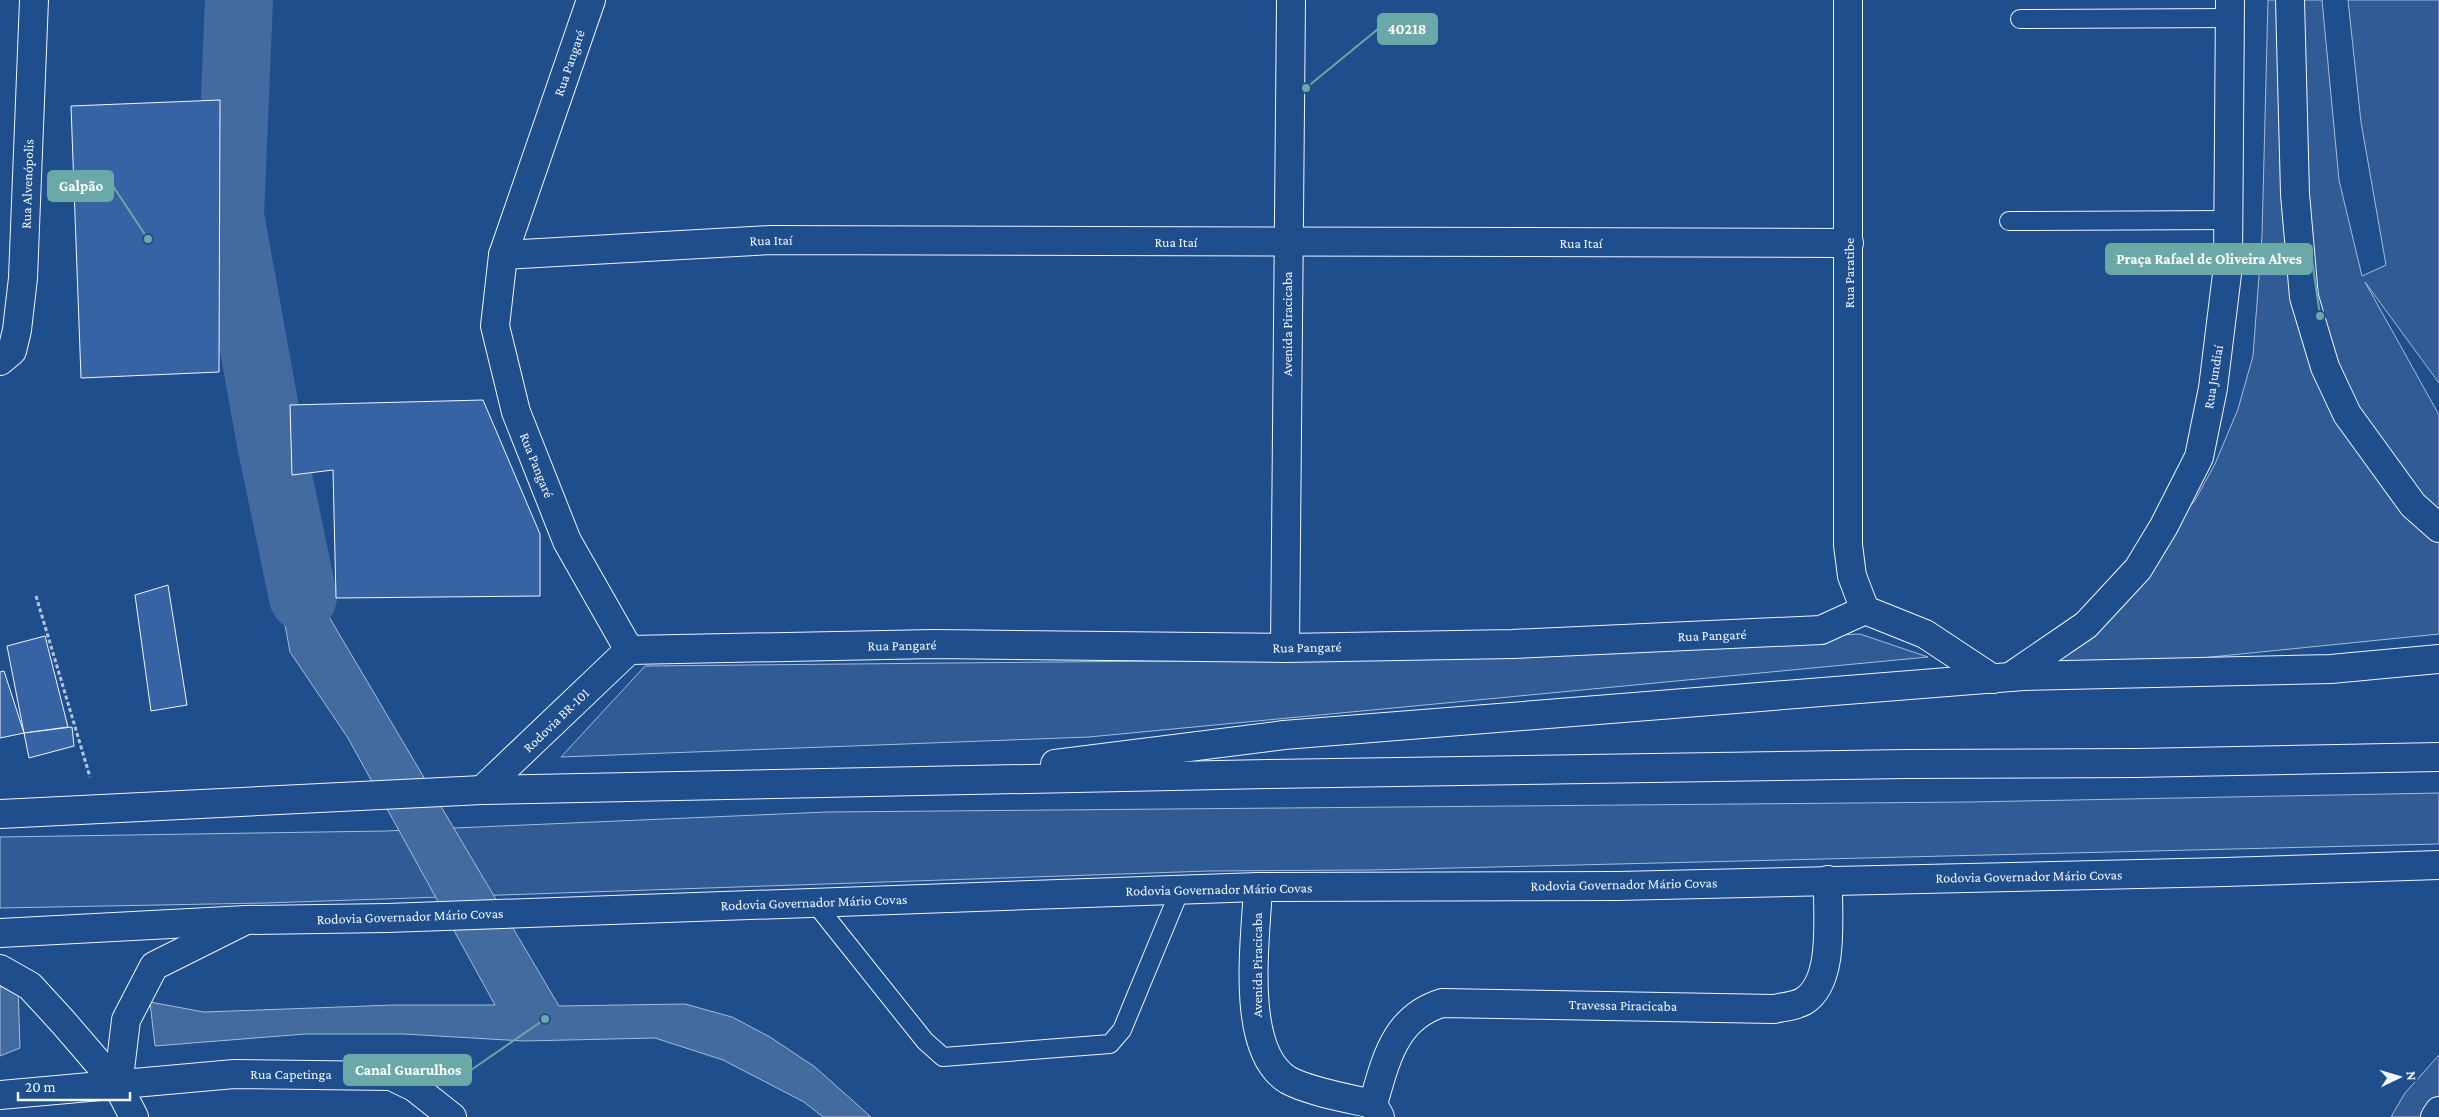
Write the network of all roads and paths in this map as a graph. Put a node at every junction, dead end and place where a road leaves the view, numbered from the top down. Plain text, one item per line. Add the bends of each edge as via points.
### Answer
1 (34, 0) edge
2 (592, 0) edge
3 (1290, 0) edge
4 (1848, 0) edge
5 (2290, 0) edge
6 (2230, 9) edge
7 (2020, 19) dead end
8 (2229, 220) junction
9 (2009, 221) dead end
10 (1288, 242) junction
11 (1849, 243) junction
12 (502, 255) junction
13 (0, 361) edge
14 (2439, 528) edge
15 (36, 596) dead end
16 (1864, 610) junction
17 (1284, 648) junction
18 (629, 650) junction
19 (2439, 659) edge
20 (2002, 678) junction
21 (2439, 757) edge
22 (927, 781) junction
23 (482, 790) junction
24 (99, 808) junction
25 (0, 814) edge
26 (2439, 865) edge
27 (1828, 880) junction
28 (1258, 887) junction
29 (1180, 890) junction
30 (814, 902) junction
31 (246, 920) junction
32 (0, 933) edge
33 (0, 969) edge
34 (118, 1086) junction
35 (0, 1095) edge
36 (1377, 1110) edge
37 (2439, 1111) edge
38 (134, 1117) edge
39 (452, 1117) edge
40 (2435, 1117) edge

1 - 13 main road, Rua Alvenópolis via 24,278 12,351
2 - 12 main road, Rua Pangaré
3 - 10 main road, Avenida Piracicaba
4 - 11 main road, Rua Paratibe
5 - 14 main road via 2295,194 2307,306 2325,367 2347,414 2413,505
6 - 7 lane
6 - 8 main road, Rua Jundiaí
8 - 9 lane
8 - 20 main road, Rua Jundiaí via 2226,285 2213,388 2199,457 2138,569 2086,625
10 - 11 main road, Rua Itaí
10 - 12 main road, Rua Itaí via 771,240
10 - 17 main road, Avenida Piracicaba
11 - 16 main road, Rua Paratibe via 1848,545 1852,576
12 - 18 main road, Rua Pangaré via 495,326 516,412 567,540
15 - 24 path
16 - 17 main road, Rua Pangaré via 1820,630 1792,632 1512,644
16 - 20 main road via 1925,634
17 - 18 main road, Rua Pangaré via 934,644
18 - 23 main road, Rodovia BR-101
19 - 20 main road via 2331,669
20 - 22 main road via 1284,735
21 - 22 main road
22 - 23 main road
23 - 24 main road
24 - 25 main road
26 - 27 main road, Rodovia Governador Mário Covas
27 - 28 main road, Rodovia Governador Mário Covas via 1617,886
27 - 36 main road, Travessa Piracicaba via 1827,957 1813,994 1802,1002 1774,1009 1442,1004 1425,1009 1411,1021 1388,1051
28 - 29 main road, Rodovia Governador Mário Covas
28 - 36 main road, Avenida Piracicaba via 1254,991 1257,1030 1269,1061 1288,1080
29 - 30 main road, Rodovia Governador Mário Covas
29 - 30 lane via 1122,1030 1110,1044 943,1057 925,1041
30 - 31 main road, Rodovia Governador Mário Covas
31 - 32 main road, Rodovia Governador Mário Covas
31 - 34 main road via 154,966 126,1020
33 - 34 main road via 30,986
34 - 35 main road, Rua Capetinga
34 - 38 main road
34 - 39 main road, Rua Capetinga via 234,1074 391,1076 414,1087
37 - 40 main road

